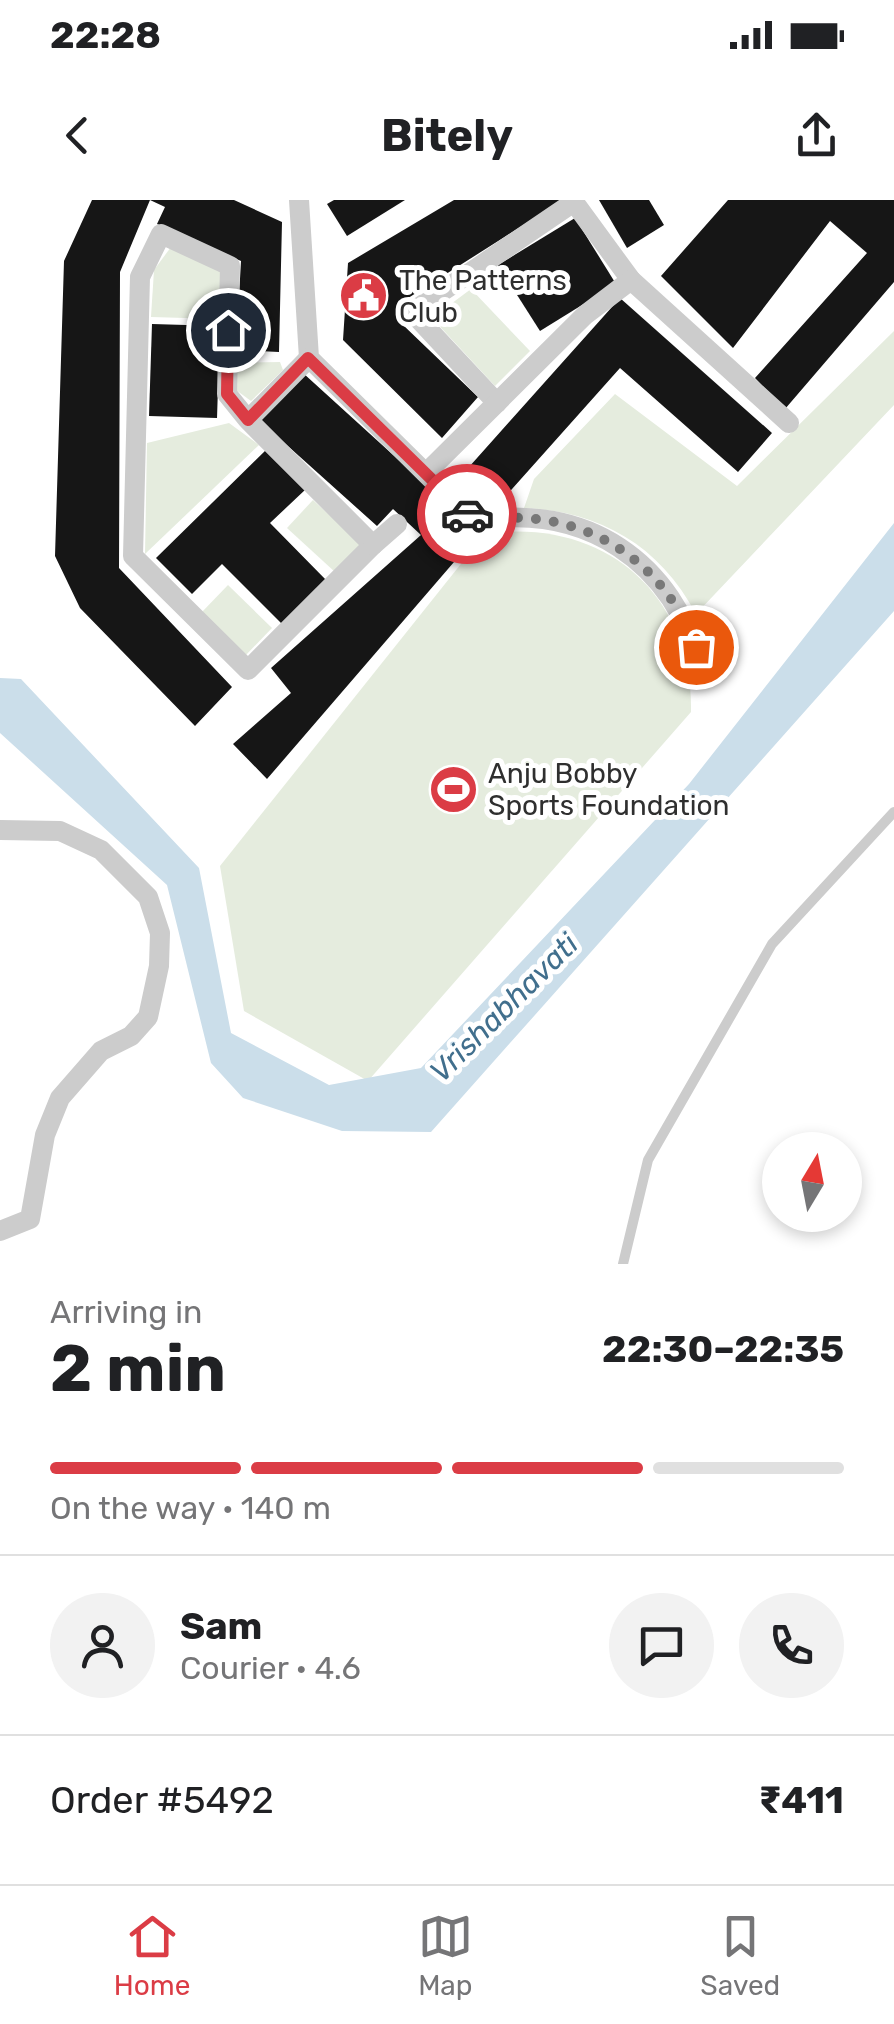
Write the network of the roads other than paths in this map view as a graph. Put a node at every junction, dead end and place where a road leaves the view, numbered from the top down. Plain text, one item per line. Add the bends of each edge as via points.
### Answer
1 (299, 200) edge
2 (632, 280) junction
3 (308, 358) junction
4 (497, 403) junction
5 (248, 420) junction
6 (789, 423) dead end
7 (426, 473) junction
8 (397, 524) dead end
9 (372, 545) junction
10 (702, 668) dead end
11 (894, 812) edge
12 (0, 830) edge
13 (0, 1231) edge
14 (623, 1264) edge

1 - 3 street
2 - 4 street via 585,315
2 - 4 street via 574,202 412,312
2 - 6 street
3 - 5 street
3 - 7 street
4 - 7 street
5 - 9 street
5 - 9 street via 227,394 230,266 162,234 140,278 133,556 248,670
7 - 10 street via 474,521 556,521 633,556 678,606
8 - 9 street
11 - 14 lane via 772,944 648,1160
12 - 13 street via 60,831 92,844 148,897 160,933 148,1017 131,1036 100,1051 60,1098 44,1135 30,1219

